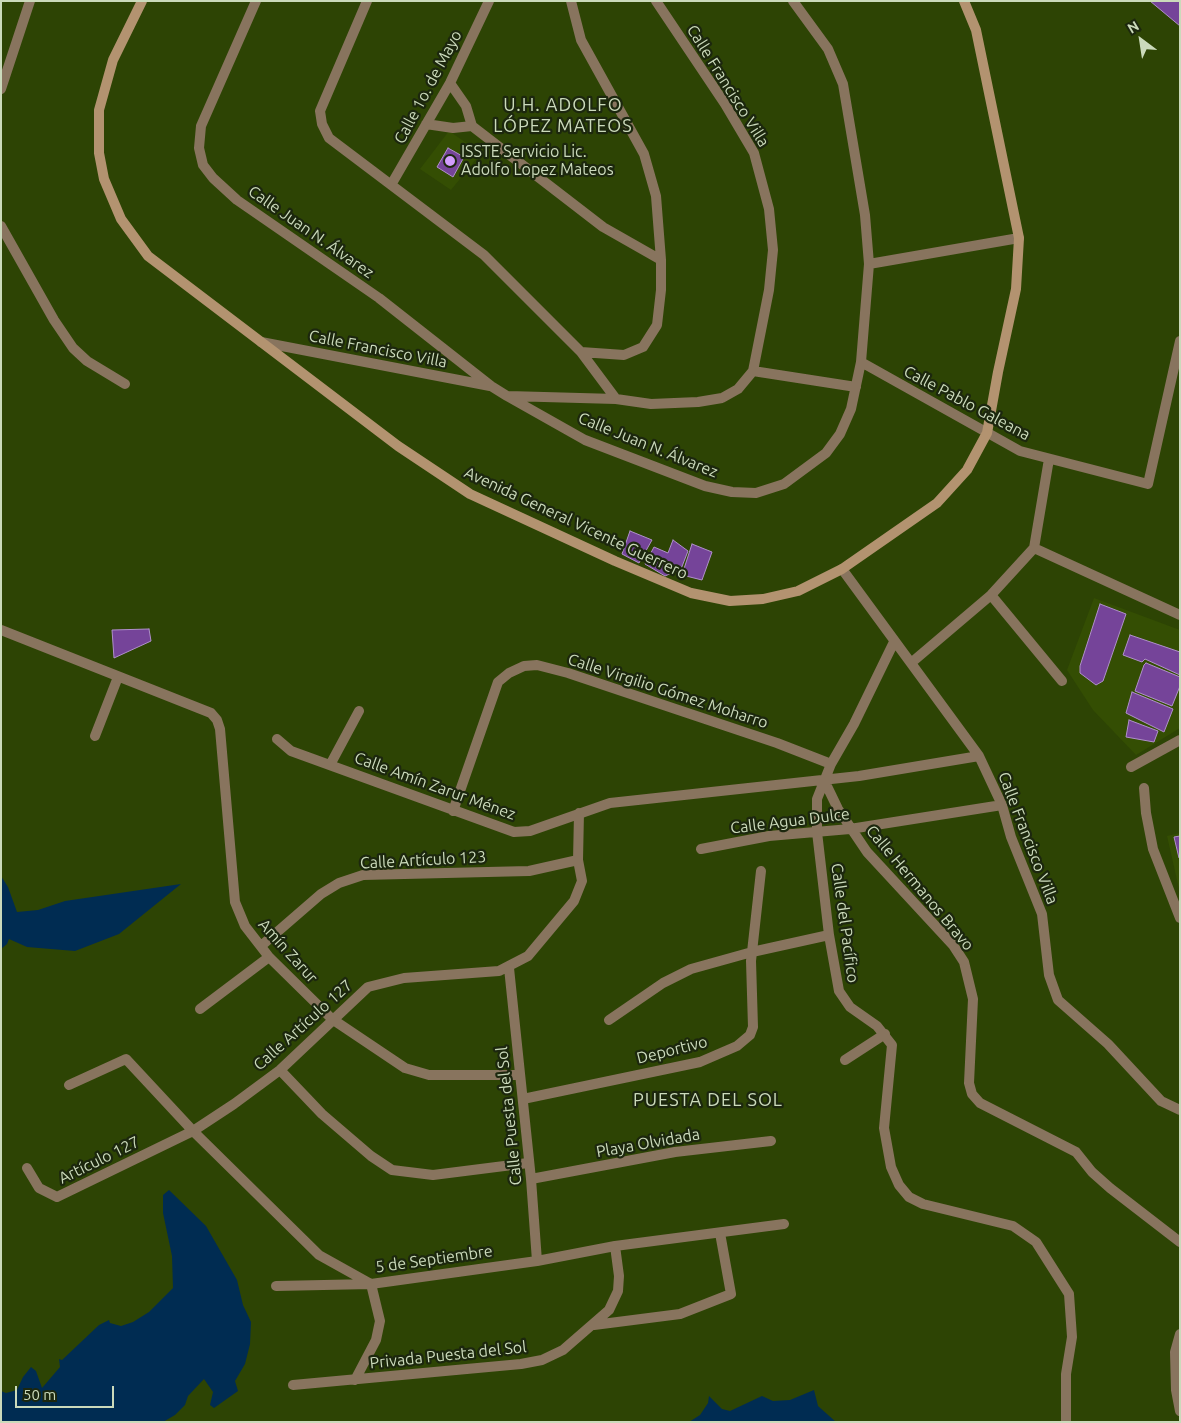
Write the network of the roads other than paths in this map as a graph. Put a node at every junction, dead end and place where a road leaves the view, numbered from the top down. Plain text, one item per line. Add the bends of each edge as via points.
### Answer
1 (30, 1) edge
2 (142, 1) edge
3 (256, 1) edge
4 (367, 1) edge
5 (489, 1) edge
6 (571, 1) edge
7 (656, 1) edge
8 (793, 1) edge
9 (964, 1) edge
10 (450, 83) junction
11 (1, 89) edge
12 (426, 124) junction
13 (472, 126) junction
14 (391, 185) junction
15 (1, 226) edge
16 (1019, 238) junction
17 (661, 260) junction
18 (869, 264) junction
19 (1180, 341) edge
20 (260, 342) junction
21 (580, 352) junction
22 (861, 362) junction
23 (754, 371) junction
24 (125, 384) dead end
25 (1176, 384) edge
26 (491, 386) junction
27 (856, 387) junction
28 (507, 396) junction
29 (616, 398) junction
30 (987, 434) junction
31 (1049, 459) junction
32 (1034, 548) junction
33 (842, 570) junction
34 (991, 595) junction
35 (1180, 615) edge
36 (1, 630) edge
37 (894, 642) junction
38 (911, 662) junction
39 (118, 677) junction
40 (1062, 681) dead end
41 (359, 711) dead end
42 (95, 736) dead end
43 (277, 738) dead end
44 (1180, 740) edge
45 (979, 756) junction
46 (830, 764) junction
47 (330, 765) junction
48 (1131, 767) dead end
49 (824, 780) junction
50 (1144, 788) dead end
51 (1002, 805) junction
52 (453, 811) junction
53 (579, 813) junction
54 (850, 829) junction
55 (817, 832) junction
56 (701, 848) dead end
57 (578, 860) junction
58 (761, 870) dead end
59 (1180, 918) edge
60 (829, 936) junction
61 (261, 946) junction
62 (751, 956) junction
63 (269, 957) junction
64 (509, 968) junction
65 (200, 1009) dead end
66 (332, 1019) junction
67 (609, 1020) dead end
68 (885, 1034) junction
69 (845, 1060) dead end
70 (280, 1070) junction
71 (520, 1075) junction
72 (69, 1085) dead end
73 (523, 1100) junction
74 (1180, 1110) edge
75 (193, 1131) junction
76 (771, 1141) dead end
77 (528, 1163) junction
78 (28, 1168) dead end
79 (531, 1179) junction
80 (784, 1224) dead end
81 (720, 1233) junction
82 (1180, 1242) edge
83 (615, 1246) junction
84 (537, 1260) junction
85 (371, 1284) junction
86 (276, 1286) dead end
87 (594, 1325) junction
88 (1180, 1334) edge
89 (354, 1380) junction
90 (293, 1385) dead end
91 (1180, 1411) edge
92 (1066, 1422) edge

1 - 11 street
2 - 20 street, Avenida General Vicente Guerrero via 113,60 99,110 99,153 104,179 121,219 148,256
3 - 26 street, Calle Juan N. Álvarez via 201,126 199,148 203,165 237,200 379,298
4 - 14 street via 320,111 329,138
5 - 10 street, Calle 1o. de Mayo
6 - 17 street via 581,40 644,154 656,196
7 - 23 street, Calle Francisco Villa via 754,153 769,209 773,250
8 - 18 street, Calle Juan N. Álvarez via 828,49 843,84 865,215
9 - 16 street, Avenida General Vicente Guerrero via 976,30
10 - 12 street, Calle 1o. de Mayo
10 - 13 street via 466,106
12 - 13 street via 453,128
12 - 14 street, Calle 1o. de Mayo
13 - 17 street via 604,227
14 - 21 street via 484,255
15 - 24 street via 73,348 87,361
16 - 18 street
16 - 30 street, Avenida General Vicente Guerrero via 1016,289
17 - 21 street via 657,325 643,347 624,355
18 - 22 street, Calle Juan N. Álvarez
19 - 25 street
20 - 26 street, Calle Francisco Villa
20 - 33 street, Avenida General Vicente Guerrero via 398,446 470,494 691,593 730,601 763,599 798,591
21 - 29 street
22 - 27 street, Calle Juan N. Álvarez
22 - 30 street, Calle Pablo Galeana
23 - 27 street
23 - 29 street via 738,389 722,398 651,404
25 - 31 street, Calle Pablo Galeana via 1148,484
26 - 28 street, Calle Juan N. Álvarez
27 - 28 street, Calle Juan N. Álvarez via 840,434 826,453 784,484 756,493 705,486 585,440
28 - 29 street
30 - 31 street, Calle Pablo Galeana via 1020,451
30 - 33 street, Avenida General Vicente Guerrero via 967,470 937,503
31 - 32 street
32 - 34 street
32 - 35 street
33 - 37 street, Calle Francisco Villa
34 - 38 street
34 - 40 street
36 - 39 street
37 - 38 street, Calle Francisco Villa
37 - 46 street, Calle del Pacífico via 854,724
38 - 45 street, Calle Francisco Villa
39 - 42 street
39 - 61 street, Amín Zarur via 211,713 217,720 234,902 245,926
41 - 47 street
43 - 47 street, Calle Amín Zarur Ménez via 291,751
44 - 48 street
45 - 49 street, Calle Amín Zarur Ménez
45 - 51 street, Calle Francisco Villa
46 - 49 street, Calle del Pacífico
46 - 52 street, Calle Virgilio Gómez Moharro via 777,743 537,665 524,666 509,672 498,682
47 - 52 street, Calle Amín Zarur Ménez
49 - 53 street, Calle Amín Zarur Ménez via 610,803
49 - 54 street, Calle Hermanos Bravo
49 - 55 street, Calle del Pacífico via 817,799
50 - 59 street via 1153,849
51 - 54 street, Calle Agua Dulce
51 - 74 street, Calle Francisco Villa via 1011,838 1042,914 1049,975 1058,1000 1108,1044 1161,1102
52 - 53 street, Calle Amín Zarur Ménez via 514,832 530,831
53 - 57 street
54 - 55 street, Calle Agua Dulce
54 - 82 street, Calle Hermanos Bravo via 867,852 953,945 964,962 973,999 969,1083 972,1094 980,1103 1076,1152 1110,1188
55 - 56 street, Calle Agua Dulce via 769,836
55 - 60 street, Calle del Pacífico
57 - 61 street, Calle Artículo 123 via 528,871 364,876 339,883 321,894
57 - 64 street, Calle Artículo 127 via 582,881 574,901 528,956
58 - 62 street, Deportivo
60 - 62 street
60 - 68 street, Calle del Pacífico via 843,999
61 - 63 street, Amín Zarur
62 - 67 street via 691,969 663,983
62 - 73 street, Deportivo via 753,1027 737,1046 700,1062
63 - 65 street
63 - 66 street, Amín Zarur
64 - 66 street, Calle Artículo 127 via 404,978 368,987
64 - 71 street, Calle Puesta del Sol
66 - 70 street, Calle Artículo 127
66 - 71 street, Amín Zarur via 405,1068 429,1075
68 - 69 street
68 - 92 street via 892,1045 892,1058 884,1128 891,1167 899,1185 923,1204 1013,1226 1036,1242 1068,1294 1072,1337 1066,1374
70 - 75 street, Calle Artículo 127
70 - 77 street via 322,1114 392,1170 433,1175
71 - 73 street, Calle Puesta del Sol
72 - 75 street, 5 de Septiembre via 126,1059
73 - 77 street, Calle Puesta del Sol
75 - 78 street, Artículo 127 via 57,1197 39,1188
75 - 85 street, 5 de Septiembre via 319,1255
76 - 79 street, Playa Olvidada via 675,1152
77 - 79 street, Calle Puesta del Sol
79 - 84 street, Calle Puesta del Sol
80 - 81 street, 5 de Septiembre
81 - 83 street, 5 de Septiembre
81 - 87 street via 731,1294 680,1314
83 - 84 street, 5 de Septiembre
83 - 87 street via 618,1291 609,1310
84 - 85 street, 5 de Septiembre
85 - 86 street
85 - 89 street via 380,1321 376,1340
87 - 89 street, Privada Puesta del Sol via 563,1350 542,1360
88 - 91 street via 1175,1352
89 - 90 street, Privada Puesta del Sol

